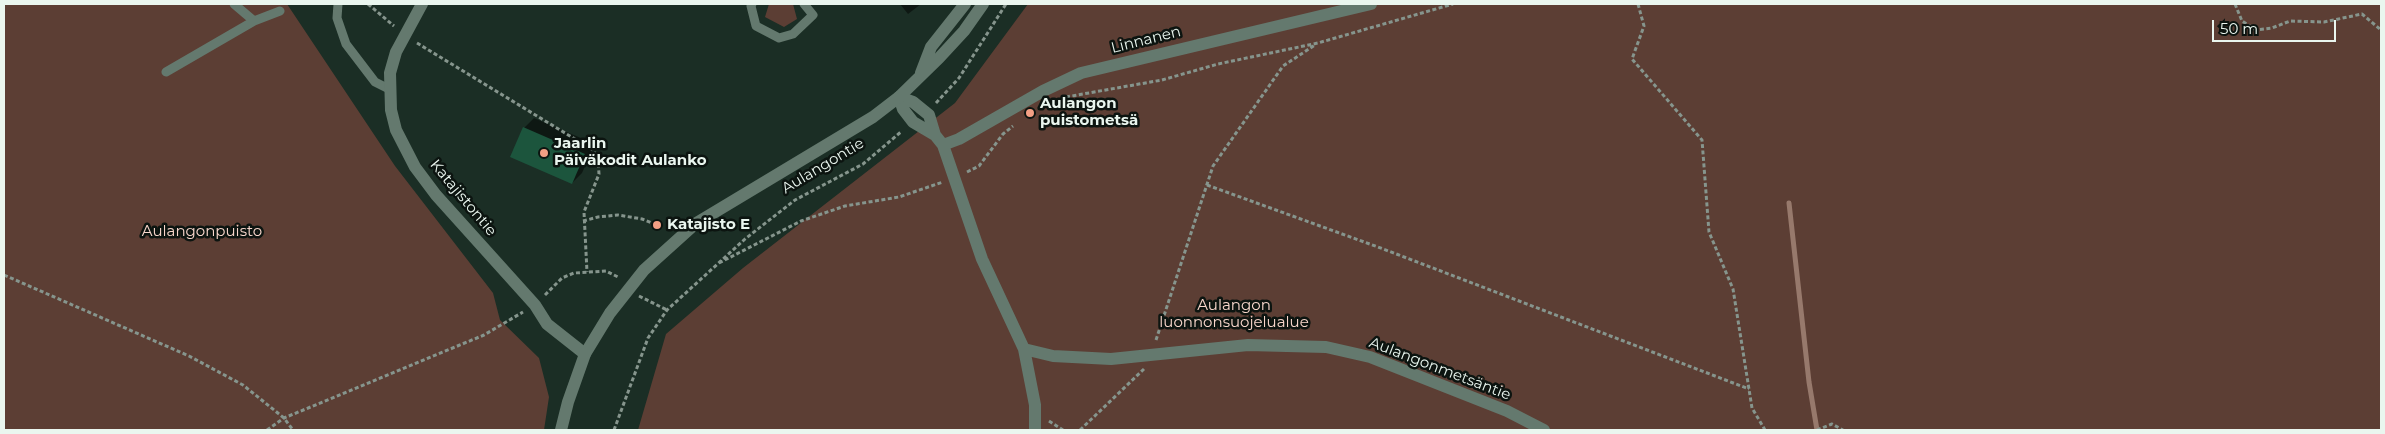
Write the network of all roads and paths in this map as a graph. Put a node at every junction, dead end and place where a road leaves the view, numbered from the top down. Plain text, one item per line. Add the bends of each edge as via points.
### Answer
1 (234, 4) edge
2 (338, 4) edge
3 (368, 4) edge
4 (422, 4) edge
5 (752, 4) edge
6 (804, 4) edge
7 (965, 4) edge
8 (984, 4) edge
9 (1006, 4) edge
10 (1371, 4) edge
11 (1453, 4) edge
12 (1638, 4) edge
13 (2236, 4) edge
14 (280, 11) dead end
15 (254, 21) junction
16 (2381, 30) edge
17 (405, 36) junction
18 (1318, 43) junction
19 (166, 72) dead end
20 (920, 76) junction
21 (391, 90) junction
22 (898, 97) junction
23 (1060, 98) dead end
24 (927, 111) junction
25 (913, 122) junction
26 (1017, 124) dead end
27 (935, 135) junction
28 (943, 146) junction
29 (954, 178) junction
30 (1207, 185) junction
31 (583, 221) junction
32 (657, 225) dead end
33 (719, 263) junction
34 (587, 272) junction
35 (4, 276) edge
36 (618, 277) dead end
37 (638, 295) dead end
38 (535, 305) junction
39 (667, 310) junction
40 (1024, 349) junction
41 (585, 354) junction
42 (1152, 354) junction
43 (1749, 389) junction
44 (284, 418) junction
45 (1764, 429) edge
46 (267, 430) edge
47 (293, 430) edge
48 (561, 430) edge
49 (614, 430) edge
50 (1035, 430) edge
51 (1080, 430) edge
52 (1544, 430) edge
53 (1770, 430) edge
54 (1817, 430) edge
55 (1844, 430) edge

1 - 15 lane
2 - 21 lane via 337,18 346,44 375,82
3 - 17 path
4 - 17 street, Katajistontie
5 - 6 lane via 756,26 779,38 793,34 813,15
7 - 20 street, Aulangontie via 931,47
8 - 20 street, Aulangontie via 964,31
9 - 24 path via 959,78
10 - 28 street, Linnanen via 1081,73 1043,90
11 - 18 path
12 - 43 path via 1644,26 1632,59 1702,140 1709,232 1733,289
13 - 16 path via 2242,21 2256,30 2290,21 2324,22 2362,14
14 - 15 lane
15 - 19 lane
17 - 21 street, Katajistontie via 390,73
17 - 31 path via 593,150 599,174
18 - 23 path via 1218,64 1162,80
18 - 30 path via 1284,66 1213,166
20 - 22 street, Aulangontie
21 - 38 street, Katajistontie via 396,130 415,166 436,195
22 - 24 street
22 - 25 street
22 - 41 street, Aulangontie via 831,144 694,224 644,270 610,313
24 - 27 street
25 - 27 street
25 - 33 path, Aulangontie via 863,164 795,200
26 - 29 path via 1003,134 979,166
27 - 28 street
28 - 29 street
29 - 33 path via 899,197 845,206 802,221
29 - 40 street via 982,260
30 - 42 path
30 - 43 path
31 - 32 path via 618,214 642,218
31 - 34 path
33 - 39 path, Aulangontie
34 - 36 path via 606,271
34 - 38 path via 562,278
35 - 44 path via 189,356 243,385
37 - 39 path
38 - 41 street, Katajistontie via 547,324
38 - 44 path via 484,335
39 - 49 path, Aulangontie via 648,338
40 - 42 street, Aulangonmetsäntie via 1053,356 1111,359
40 - 50 street via 1035,405
41 - 48 street, Aulangontie
42 - 51 path via 1143,372
42 - 52 street, Aulangonmetsäntie via 1248,345 1326,347 1370,357 1507,411
43 - 45 path via 1752,408
44 - 46 path
44 - 47 path
45 - 53 path
54 - 55 path via 1832,424

